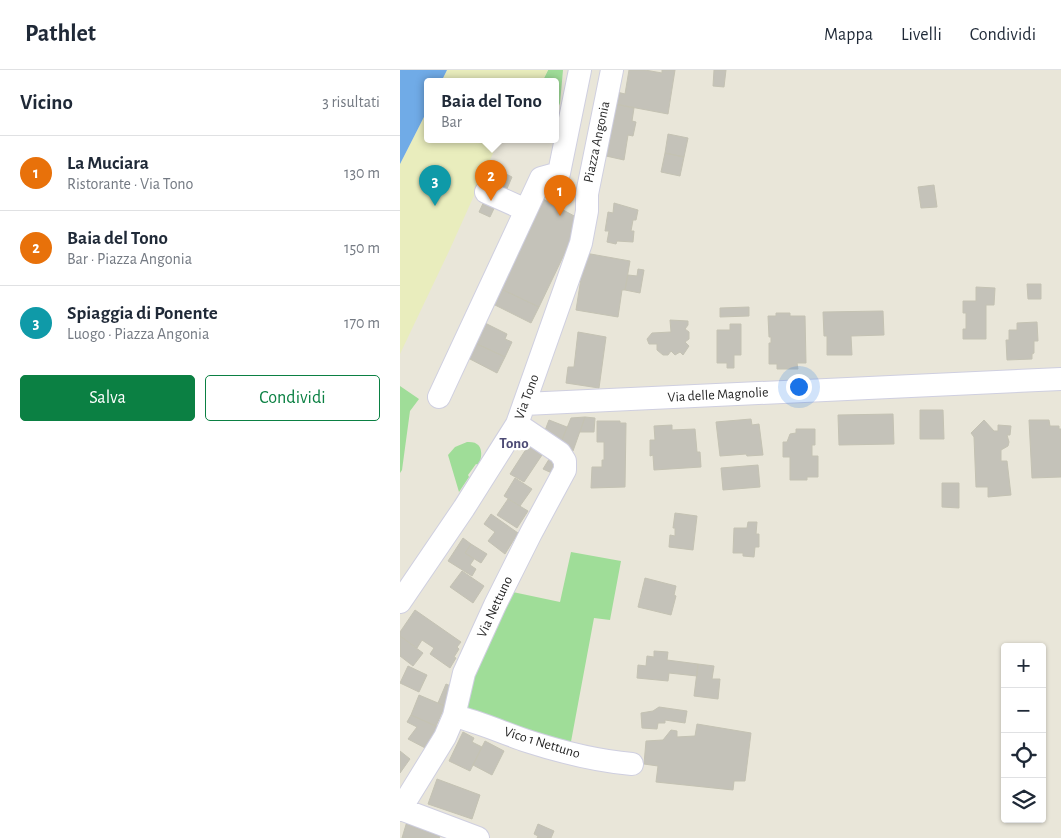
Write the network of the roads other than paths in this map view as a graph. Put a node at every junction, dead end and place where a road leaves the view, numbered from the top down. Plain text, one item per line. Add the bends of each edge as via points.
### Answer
1 (580, 70) edge
2 (612, 70) edge
3 (558, 173) junction
4 (486, 192) dead end
5 (587, 194) junction
6 (526, 210) junction
7 (1061, 380) edge
8 (439, 397) dead end
9 (521, 414) junction
10 (400, 602) edge
11 (454, 716) junction
12 (632, 764) dead end
13 (401, 809) edge
14 (478, 838) edge

1 - 3 street
2 - 5 street, Piazza Angonia
3 - 5 street, Piazza Angonia
3 - 6 street via 541,178
4 - 6 street
5 - 9 street, Via Tono via 581,243
6 - 8 street
7 - 9 street, Via delle Magnolie
9 - 10 street, Via Tono via 464,508
9 - 11 street, Via Nettuno via 560,453 565,461 565,470 530,533 464,673
11 - 12 street, Vico 1 Nettuno via 594,759
11 - 13 street, Via Nettuno via 445,737
13 - 14 street, Via Nettuno

